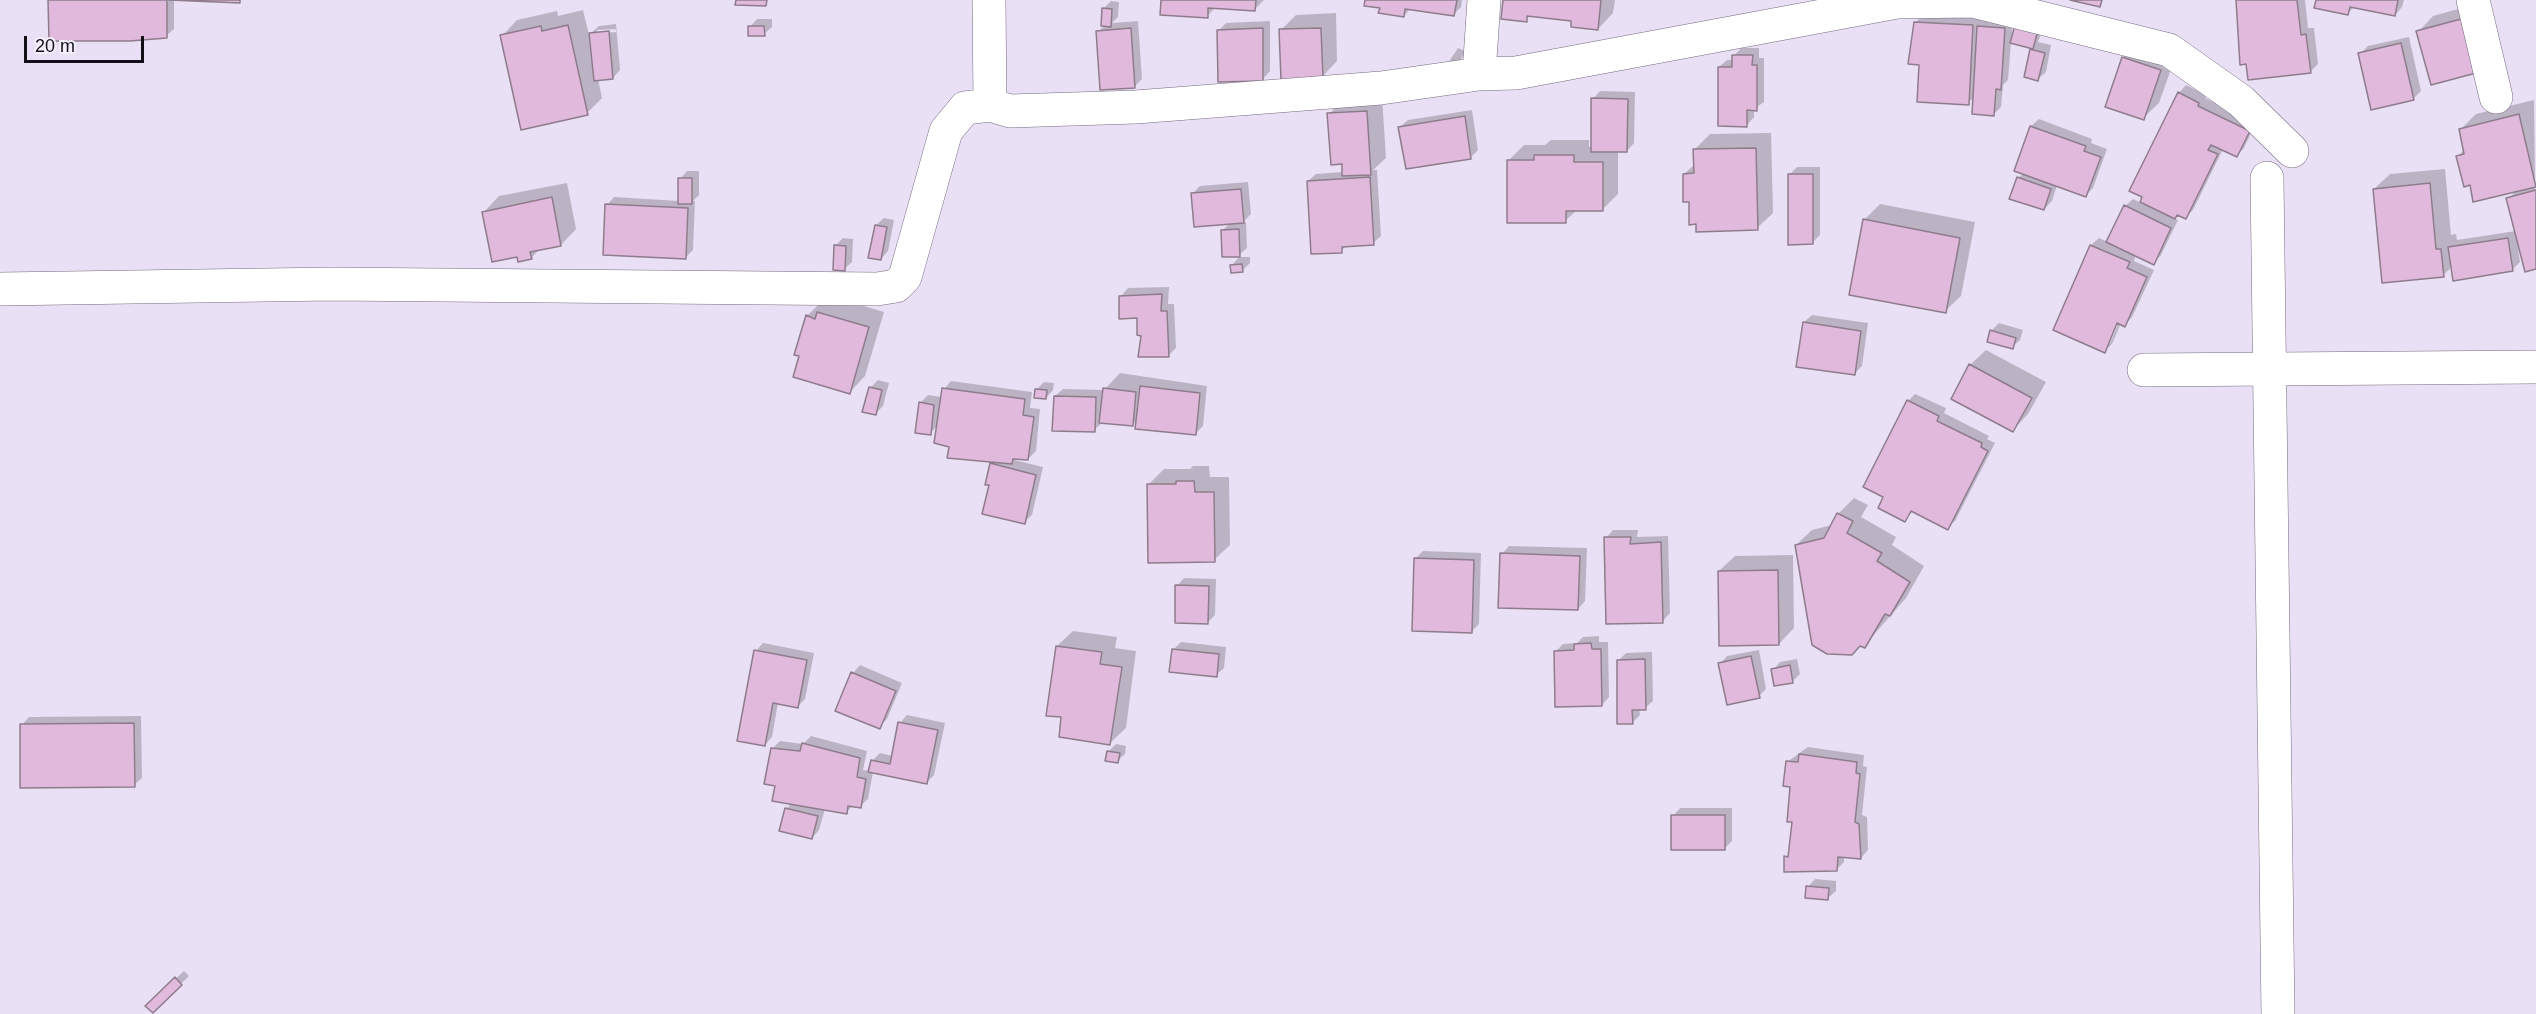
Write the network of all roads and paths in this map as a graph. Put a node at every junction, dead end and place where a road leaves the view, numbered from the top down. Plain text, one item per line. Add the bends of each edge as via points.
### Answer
1 (989, 0) edge
2 (1484, 0) edge
3 (2474, 0) edge
4 (1479, 74) junction
5 (2496, 97) dead end
6 (990, 105) junction
7 (2292, 151) dead end
8 (2267, 178) dead end
9 (0, 290) edge
10 (2536, 367) edge
11 (2144, 370) dead end
12 (2270, 371) junction
13 (2278, 1014) edge

1 - 6 street
2 - 4 street
3 - 5 street
4 - 6 street via 1381,88 1136,107 1010,111
4 - 7 street via 1516,73 1897,2 1974,1 2169,50 2241,101
6 - 9 street via 965,108 946,131 905,277 896,286 877,289 332,284
8 - 12 street
10 - 12 street
11 - 12 street
12 - 13 street

